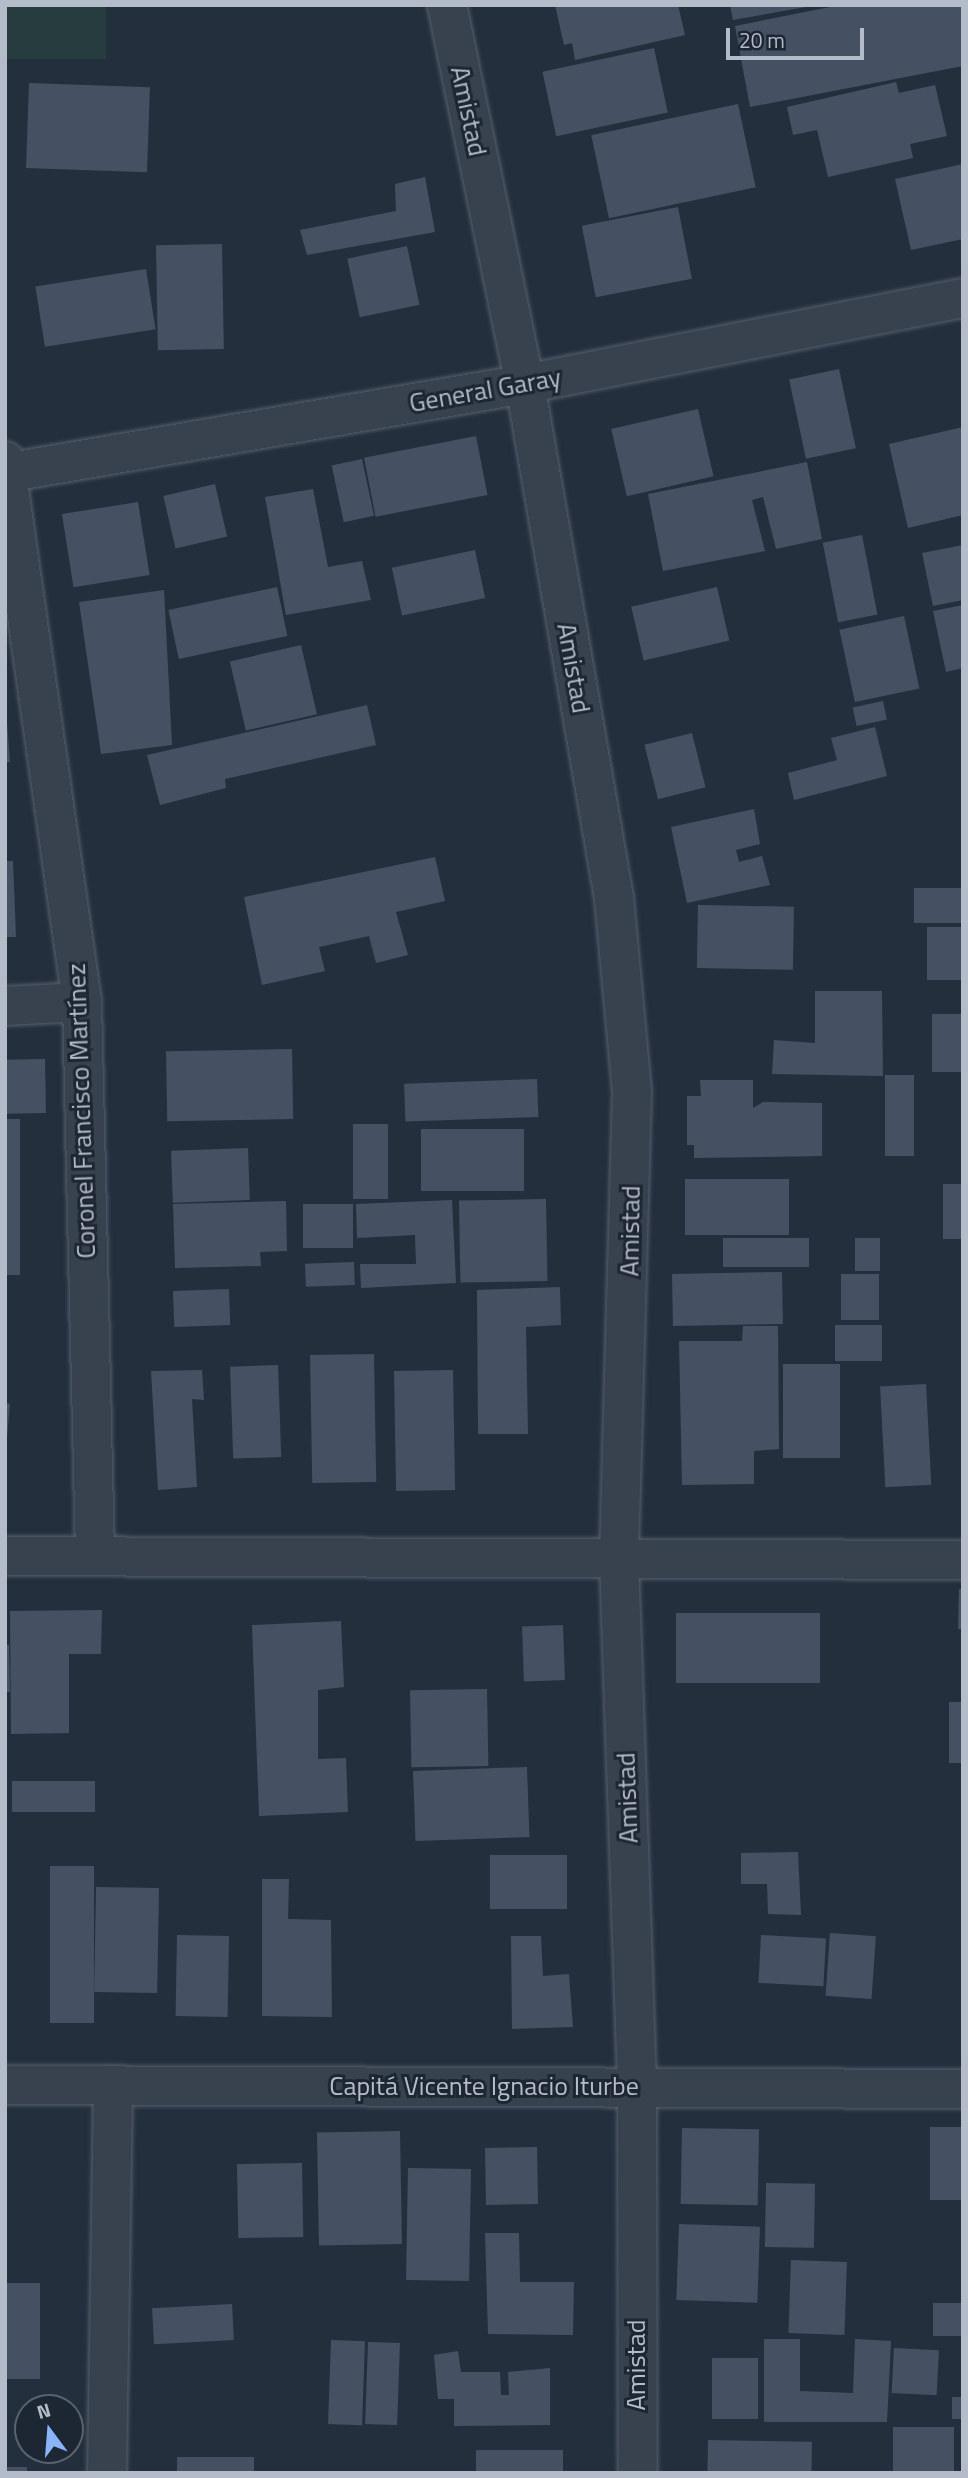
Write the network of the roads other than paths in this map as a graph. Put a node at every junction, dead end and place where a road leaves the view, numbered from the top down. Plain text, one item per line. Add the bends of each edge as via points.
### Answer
1 (447, 5) edge
2 (963, 298) edge
3 (526, 384) junction
4 (6, 469) edge
5 (82, 1002) junction
6 (5, 1006) edge
7 (95, 1555) junction
8 (5, 1556) edge
9 (619, 1559) junction
10 (963, 1560) edge
11 (5, 2085) edge
12 (113, 2085) junction
13 (637, 2086) junction
14 (963, 2089) edge
15 (107, 2473) edge
16 (638, 2473) edge

1 - 3 street, Amistad
2 - 3 street, General Garay
3 - 4 street, General Garay
3 - 9 street, Amistad via 614,898 632,1091
4 - 5 street, Coronel Francisco Martínez
5 - 6 street
5 - 7 street, Coronel Francisco Martínez
7 - 8 street
7 - 9 street
9 - 10 street
9 - 13 street, Amistad
11 - 12 street, Capitá Vicente Ignacio Iturbe
12 - 13 street, Capitá Vicente Ignacio Iturbe
12 - 15 street
13 - 14 street, Capitá Vicente Ignacio Iturbe
13 - 16 street, Amistad

